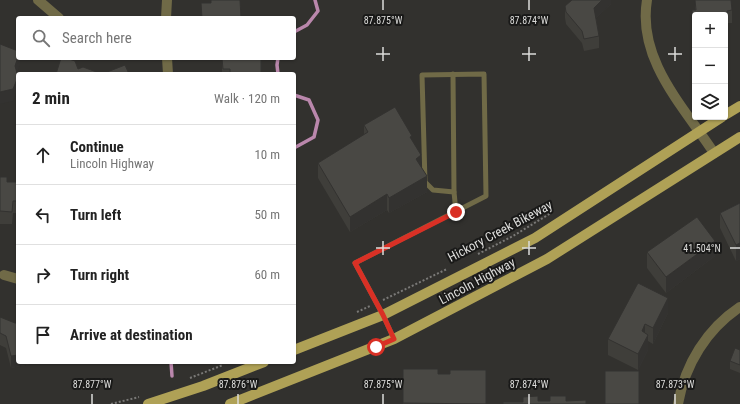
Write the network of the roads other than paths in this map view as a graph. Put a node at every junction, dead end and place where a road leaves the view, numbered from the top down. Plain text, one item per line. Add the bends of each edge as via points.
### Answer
1 (38, 0) edge
2 (166, 0) edge
3 (647, 0) edge
4 (57, 16) edge
5 (166, 16) edge
6 (167, 60) edge
7 (168, 72) edge
8 (453, 74) junction
9 (740, 106) edge
10 (728, 113) edge
11 (717, 120) edge
12 (700, 131) junction
13 (740, 137) edge
14 (714, 153) junction
15 (454, 192) junction
16 (456, 212) junction
17 (4, 275) dead end
18 (16, 278) edge
19 (740, 307) edge
20 (383, 315) junction
21 (394, 339) junction
22 (296, 349) edge
23 (259, 364) edge
24 (148, 404) edge
25 (230, 404) edge
26 (678, 404) edge

1 - 4 street
2 - 5 street
3 - 12 street via 646,35 652,55 661,74
6 - 7 street
8 - 15 lane
8 - 15 lane via 422,75 425,182 433,190
8 - 16 lane via 484,74 486,196
9 - 10 main road
11 - 12 main road, Lincoln Highway
12 - 14 street
12 - 20 main road, Lincoln Highway via 535,238
13 - 14 main road, Lincoln Highway
14 - 21 main road, Lincoln Highway via 547,259
15 - 16 lane
16 - 20 lane via 355,263
17 - 18 street
19 - 26 street via 723,319 704,341 688,369
20 - 21 lane
20 - 22 main road, Lincoln Highway
21 - 25 main road, Lincoln Highway
23 - 24 main road

